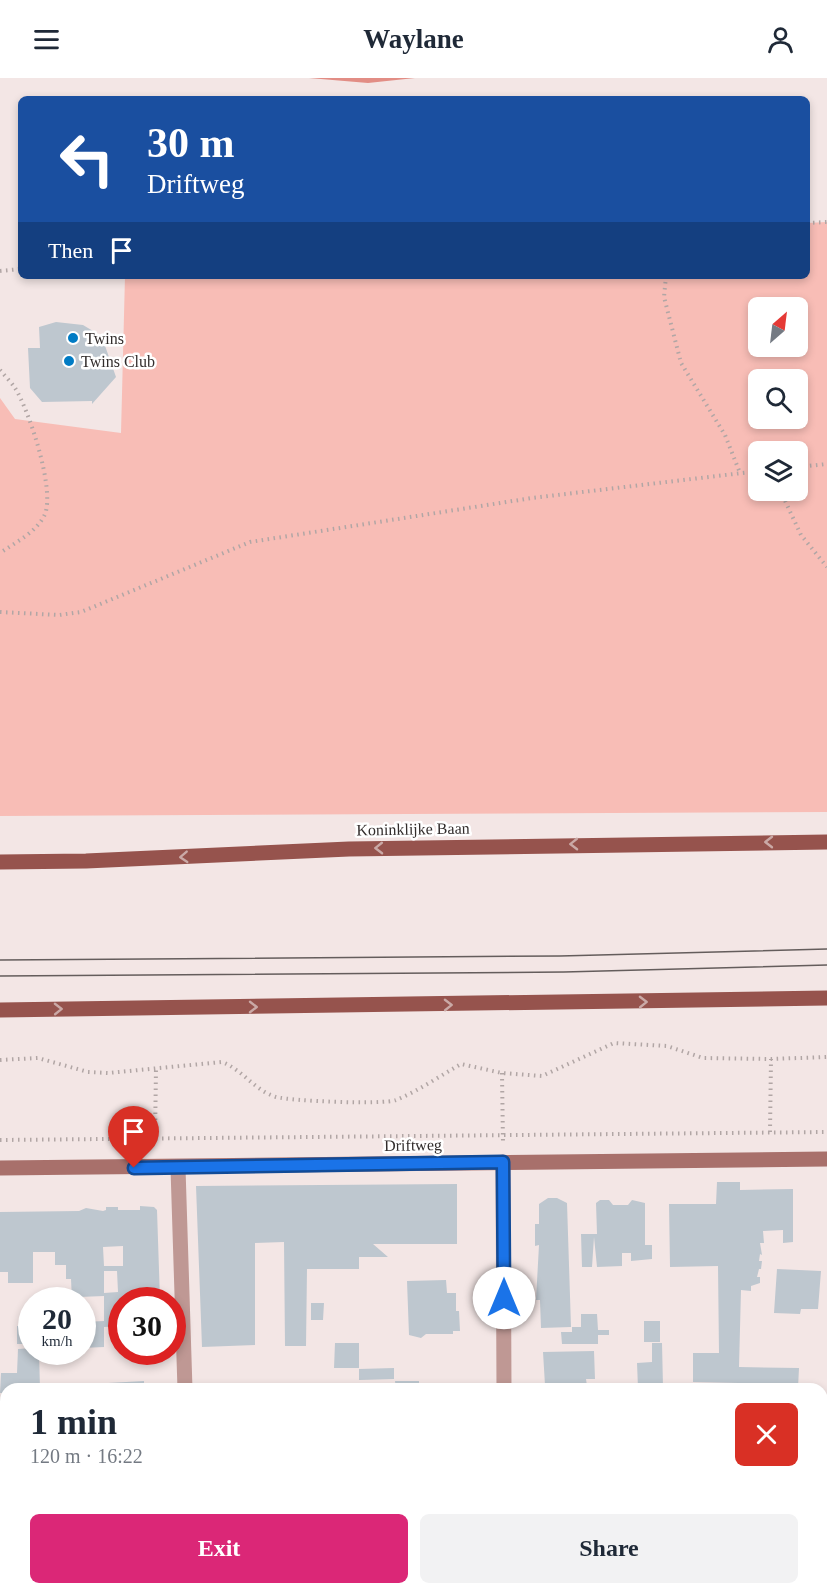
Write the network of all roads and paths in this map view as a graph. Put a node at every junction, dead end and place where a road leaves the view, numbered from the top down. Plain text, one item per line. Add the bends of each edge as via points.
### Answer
1 (827, 222) edge
2 (810, 223) edge
3 (18, 268) edge
4 (0, 271) edge
5 (666, 279) edge
6 (0, 370) edge
7 (827, 464) edge
8 (808, 466) edge
9 (748, 472) edge
10 (740, 473) junction
11 (785, 501) edge
12 (0, 553) edge
13 (827, 567) edge
14 (0, 612) edge
15 (827, 842) edge
16 (0, 862) edge
17 (827, 998) edge
18 (0, 1010) edge
19 (827, 1057) edge
20 (771, 1059) junction
21 (0, 1060) edge
22 (156, 1068) junction
23 (502, 1073) junction
24 (770, 1132) junction
25 (827, 1132) edge
26 (503, 1135) junction
27 (155, 1138) junction
28 (0, 1140) edge
29 (827, 1159) edge
30 (503, 1162) junction
31 (178, 1167) junction
32 (0, 1168) edge
33 (185, 1383) edge
34 (504, 1383) edge

1 - 2 path
3 - 4 path
5 - 10 path via 664,297 681,363 725,435
6 - 12 path via 16,388 38,450 47,507 33,531
7 - 8 path
9 - 10 path
10 - 14 path via 532,498 250,542 81,612
11 - 13 path via 801,535
15 -> 16 main road, Koninklijke Baan via 360,849
18 -> 17 main road
19 - 20 path
20 - 23 path via 703,1058 667,1046 614,1043 542,1076
20 - 24 path
21 - 22 path via 38,1058 88,1072
22 - 23 path via 222,1062 235,1067 261,1090 302,1101 394,1101 461,1064
22 - 27 path
23 - 26 path
24 - 25 path
24 - 26 path
26 - 27 path
27 - 28 path
29 - 30 street, Driftweg
30 - 31 street, Driftweg
30 - 34 street
31 - 32 street, Driftweg
31 - 33 street

